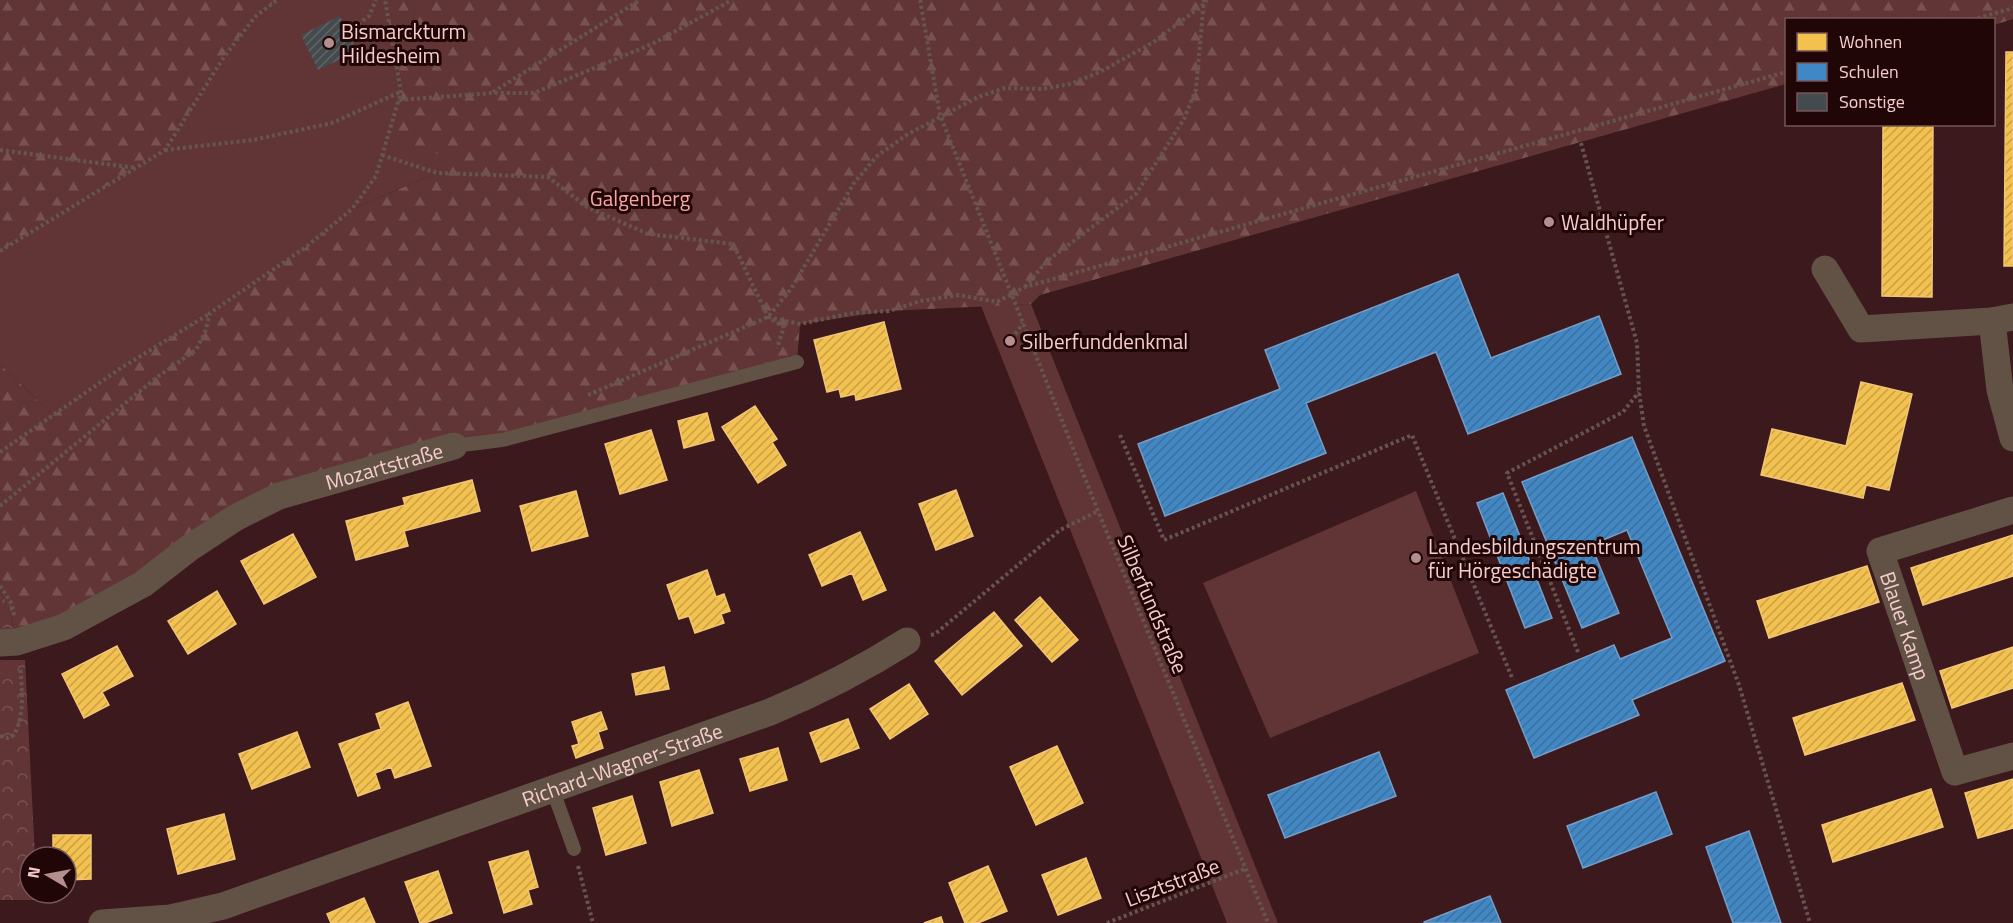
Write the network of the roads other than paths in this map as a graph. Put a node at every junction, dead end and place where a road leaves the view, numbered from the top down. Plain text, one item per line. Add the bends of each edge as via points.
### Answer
1 (1825, 269) dead end
2 (2002, 319) edge
3 (797, 362) road end
4 (2013, 438) edge
5 (454, 446) joint
6 (2013, 510) edge
7 (907, 641) road end
8 (9, 642) edge
9 (2013, 756) edge
10 (552, 788) junction
11 (573, 849) road end
12 (102, 923) edge

1 - 2 street via 1861,329
2 - 4 street via 2000,390
3 - 5 lane, Mozartstraße via 502,440
5 - 8 street, Mozartstraße via 279,496 235,518 143,584 64,627
6 - 9 street, Blauer Kamp via 1880,551 1955,772
7 - 10 street, Richard-Wagner-Straße via 830,686 770,712
10 - 11 lane
10 - 12 street, Richard-Wagner-Straße via 224,906 171,918

